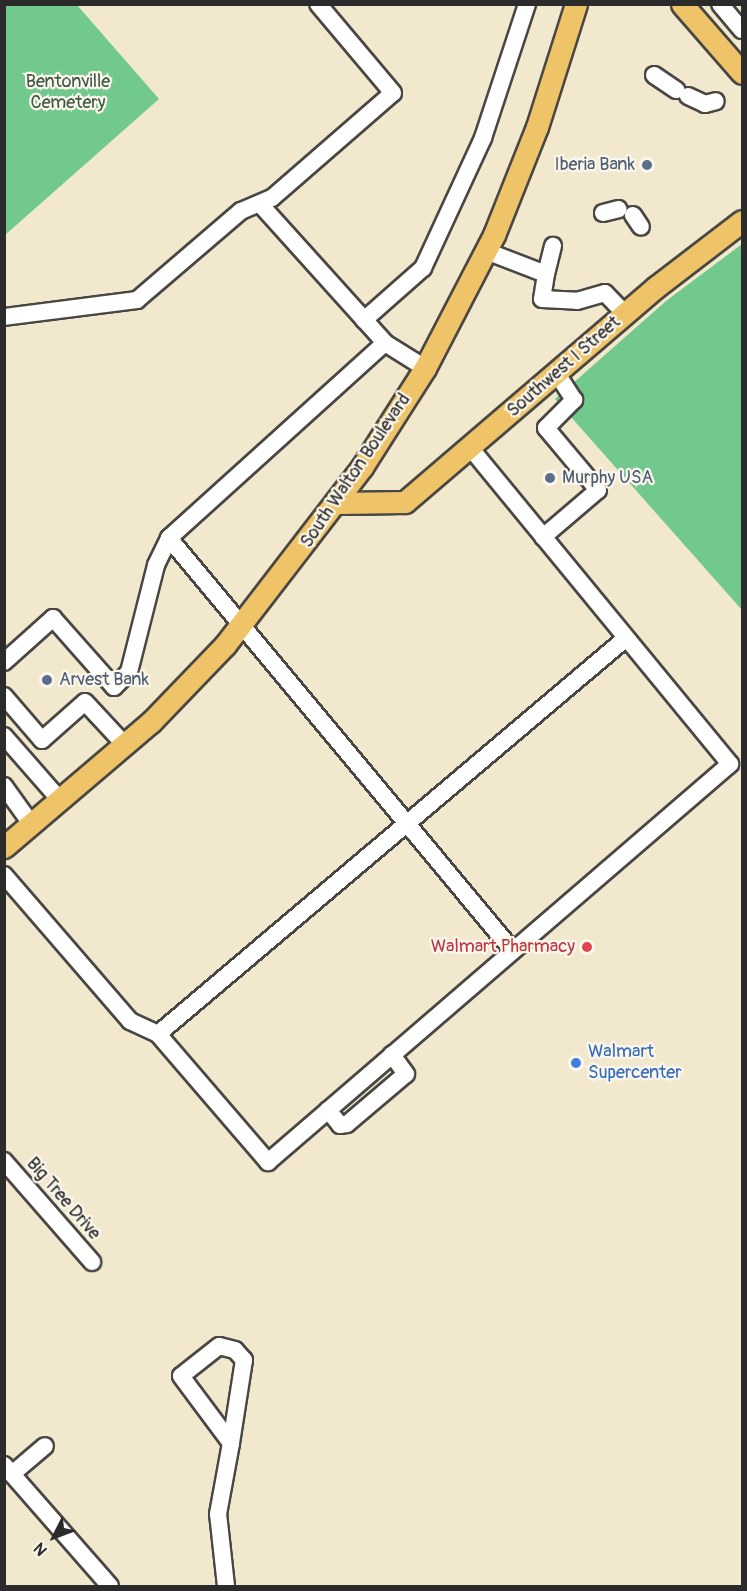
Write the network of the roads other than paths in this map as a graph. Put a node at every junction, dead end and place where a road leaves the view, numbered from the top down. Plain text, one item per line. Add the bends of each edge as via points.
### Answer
1 (318, 4) edge
2 (528, 4) edge
3 (576, 4) edge
4 (720, 4) edge
5 (690, 8) edge
6 (742, 30) edge
7 (739, 61) edge
8 (654, 75) dead end
9 (716, 101) dead end
10 (260, 204) junction
11 (742, 221) edge
12 (553, 246) dead end
13 (486, 251) junction
14 (546, 274) junction
15 (625, 314) junction
16 (4, 317) edge
17 (364, 321) junction
18 (385, 343) junction
19 (425, 368) junction
20 (557, 374) junction
21 (470, 447) junction
22 (362, 467) junction
23 (338, 502) junction
24 (383, 505) junction
25 (543, 537) junction
26 (169, 538) junction
27 (240, 628) junction
28 (625, 639) junction
29 (4, 662) edge
30 (4, 696) edge
31 (4, 736) edge
32 (124, 744) junction
33 (5, 787) edge
34 (61, 801) junction
35 (406, 824) junction
36 (32, 825) junction
37 (4, 847) edge
38 (4, 875) edge
39 (513, 951) junction
40 (158, 1034) junction
41 (397, 1062) junction
42 (328, 1110) junction
43 (4, 1161) edge
44 (92, 1262) dead end
45 (231, 1443) junction
46 (45, 1446) dead end
47 (8, 1469) edge
48 (110, 1587) edge
49 (226, 1587) edge

1 - 10 street via 393,93
2 - 17 street via 483,138 423,268
3 - 13 main road, South Walton Boulevard via 537,127
4 - 6 street
5 - 7 main road
8 - 9 street via 705,104
10 - 16 street via 241,211 136,300
10 - 17 street
11 - 15 main road, Southwest I Street
12 - 14 street
13 - 14 street
13 - 19 main road, South Walton Boulevard
14 - 15 street via 542,299 578,301 605,293
15 - 20 main road, Southwest I Street
17 - 18 street
18 - 19 street
18 - 26 street
19 - 22 main road, South Walton Boulevard
20 - 21 main road, Southwest I Street
20 - 25 street via 574,400 546,428 598,490
21 - 24 main road, Southwest I Street via 405,502
21 - 25 street
22 - 23 main road, South Walton Boulevard
22 - 24 main road via 372,494
23 - 24 main road, Southwest I Street
23 - 27 main road, South Walton Boulevard
25 - 28 street
26 - 27 street
26 - 29 street via 156,565 129,672 114,687 53,618
27 - 32 main road, South Walton Boulevard
27 - 35 street
28 - 35 street
28 - 39 street via 730,764
30 - 32 street via 42,740 85,702
31 - 34 street
32 - 34 main road, South Walton Boulevard
33 - 36 street
34 - 36 main road, South Walton Boulevard
35 - 39 street
35 - 40 street
36 - 37 main road, South Walton Boulevard
38 - 40 street via 130,1021
39 - 41 street
40 - 42 street via 268,1162
41 - 42 street
41 - 42 street via 406,1074 340,1125
43 - 44 street, Big Tree Drive
45 - 45 street via 181,1376 219,1346 235,1350 243,1360
45 - 49 street via 216,1535
46 - 47 street
47 - 48 street

